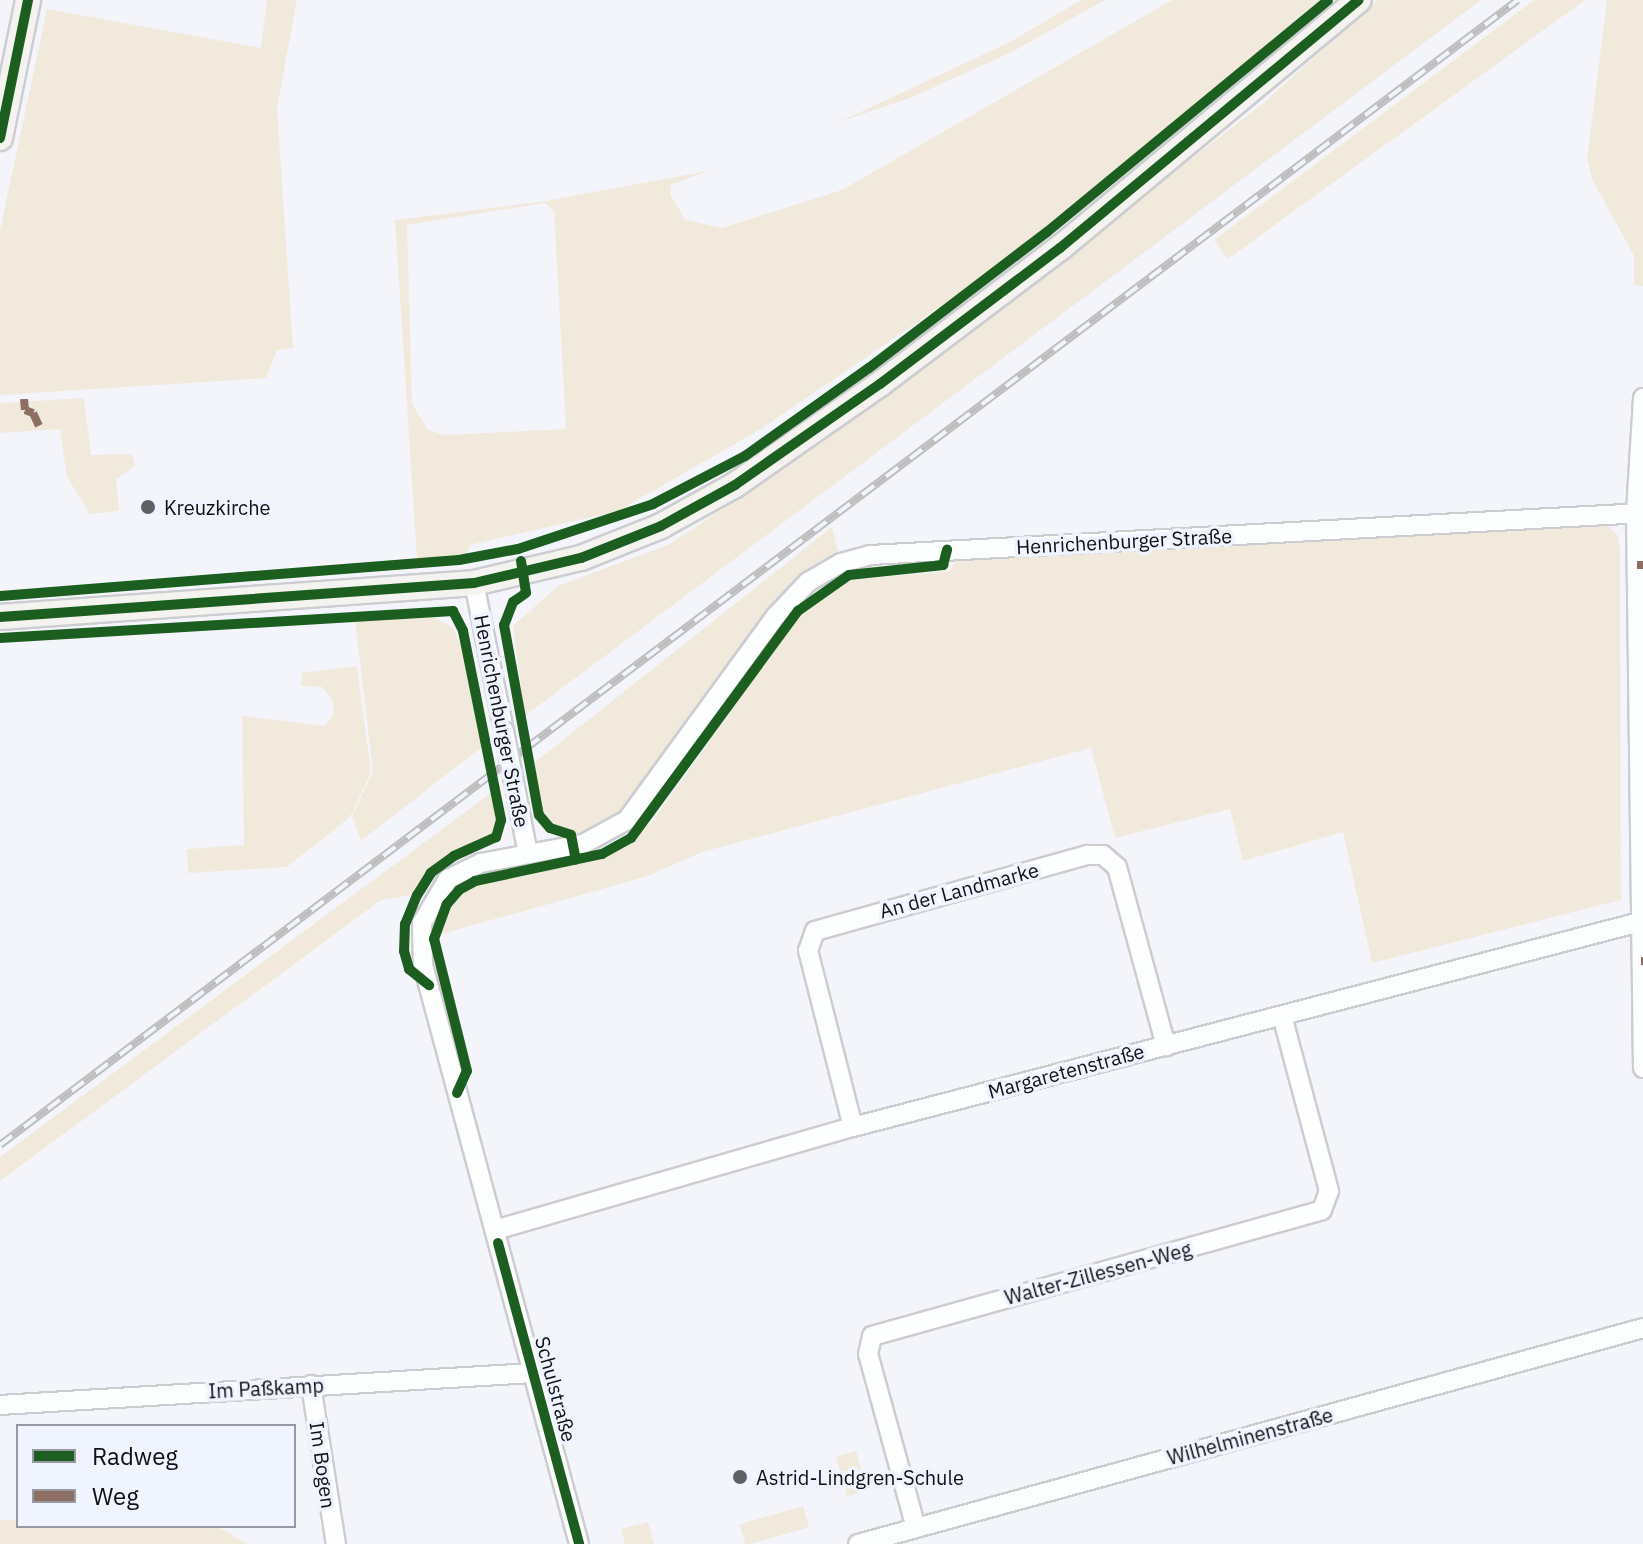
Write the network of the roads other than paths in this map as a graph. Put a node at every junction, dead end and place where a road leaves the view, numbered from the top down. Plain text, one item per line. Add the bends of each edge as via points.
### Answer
1 (28, 0) edge
2 (1359, 0) edge
3 (0, 138) edge
4 (1643, 398) edge
5 (1640, 513) edge
6 (474, 583) junction
7 (0, 617) edge
8 (528, 854) junction
9 (1640, 922) junction
10 (1282, 1016) junction
11 (1166, 1046) junction
12 (1643, 1068) edge
13 (853, 1127) junction
14 (495, 1230) junction
15 (1643, 1328) edge
16 (532, 1373) junction
17 (311, 1385) junction
18 (0, 1405) edge
19 (916, 1528) junction
20 (336, 1544) edge
21 (579, 1544) edge
22 (858, 1544) edge

1 - 3 main road
2 - 6 main road via 1060,248 747,478 616,546
4 - 5 street
5 - 8 street, Henrichenburger Straße via 870,555 841,563 808,582 776,616 627,820 599,838
5 - 9 street
6 - 7 main road
6 - 8 street, Henrichenburger Straße, bridge
8 - 14 street, Schulstraße via 461,871 437,892 422,923 423,965
9 - 10 street, Margaretenstraße
9 - 12 street
10 - 11 street, Margaretenstraße
10 - 19 street, Walter-Zillessen-Weg via 1329,1191 1322,1210 872,1336 868,1354
11 - 13 street, Margaretenstraße
11 - 13 street, An der Landmarke via 1117,867 1103,855 1088,855 815,931 808,951
13 - 14 street, Margaretenstraße
14 - 16 street, Schulstraße
15 - 19 street, Wilhelminenstraße
16 - 17 street, Im Paßkamp
16 - 21 street, Schulstraße
17 - 18 street, Im Paßkamp
17 - 20 street, Im Bogen
19 - 22 street, Wilhelminenstraße

